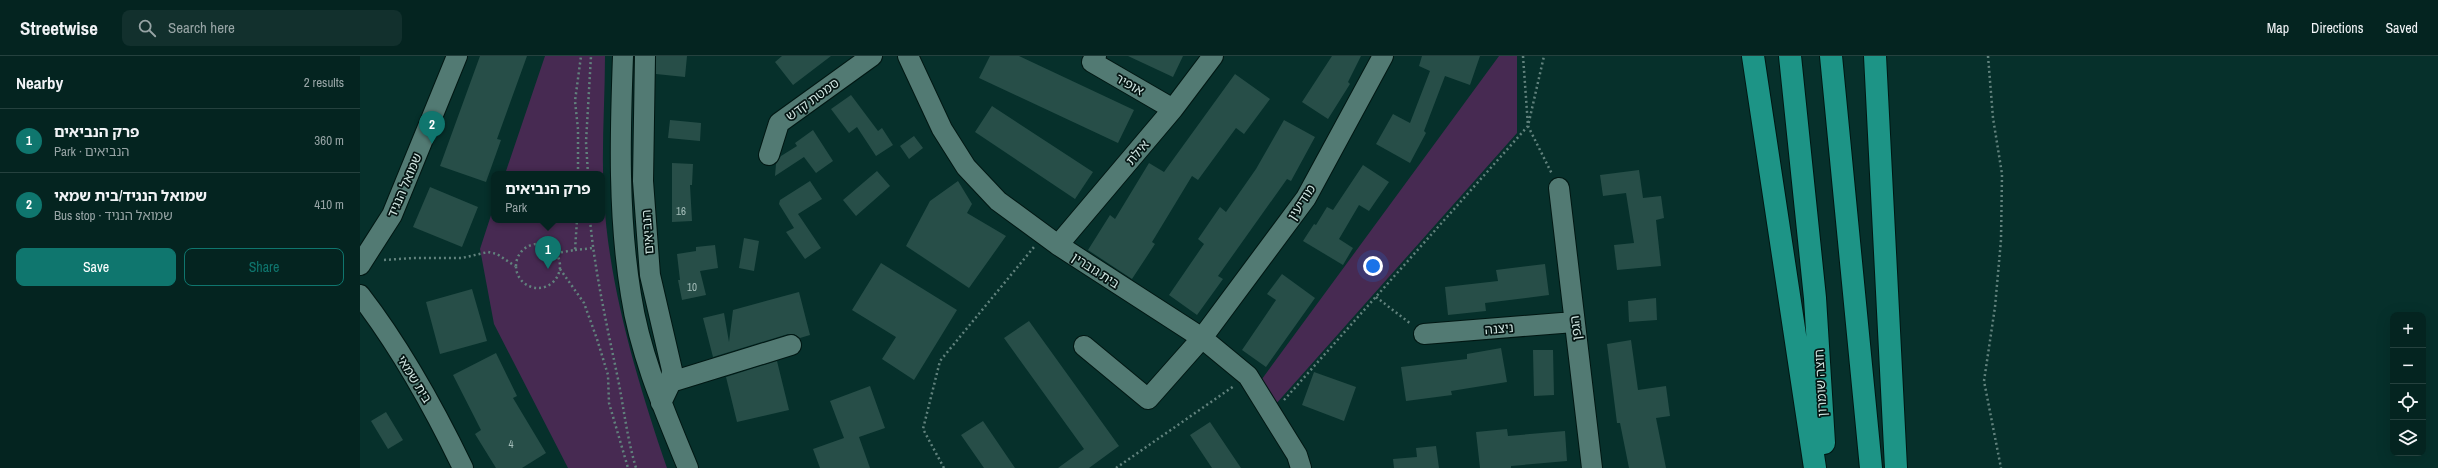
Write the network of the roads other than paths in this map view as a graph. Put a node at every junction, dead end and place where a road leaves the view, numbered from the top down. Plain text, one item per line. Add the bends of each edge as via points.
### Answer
1 (457, 56) edge
2 (623, 56) edge
3 (645, 56) edge
4 (872, 56) edge
5 (908, 56) edge
6 (1096, 56) edge
7 (1213, 56) edge
8 (1383, 56) edge
9 (1753, 56) edge
10 (1790, 56) edge
11 (1830, 56) edge
12 (1876, 56) edge
13 (1174, 109) junction
14 (769, 155) dead end
15 (1559, 188) road end
16 (1051, 240) junction
17 (361, 264) edge
18 (360, 295) edge
19 (1574, 322) junction
20 (1424, 334) road end
21 (1202, 338) junction
22 (791, 344) dead end
23 (1084, 346) dead end
24 (671, 382) junction
25 (661, 403) junction
26 (463, 468) edge
27 (688, 468) edge
28 (1301, 468) edge
29 (1592, 468) edge
30 (1815, 468) edge
31 (1825, 468) edge
32 (1871, 468) edge
33 (1896, 468) edge

1 - 17 street, שמואל הנגיד via 392,215
2 - 25 street, הנביאים via 621,210 631,296 641,340
3 - 24 street, הנביאים via 642,133 646,230 650,275 672,370
4 - 14 street, סמטת קדש via 780,123
5 - 16 street, בית גוברין via 942,129 966,167 998,201
6 - 13 street, אופיר via 1092,62
7 - 13 street, אילת
8 - 21 street, מודיעין via 1306,198
9 - 30 highway
10 - 31 highway, חוצה שומרון via 1815,298
11 - 32 highway
12 - 33 highway
13 - 16 street, אילת
15 - 19 street, הגפן
16 - 21 street, בית גוברין
18 - 26 street, בית שמאי via 437,414
19 - 20 street, ניצנה
19 - 29 street, הגפן
21 - 23 street, מודיעין via 1148,399
21 - 28 street, בית גוברין via 1248,376 1297,455
22 - 24 street
24 - 25 street, הנביאים
25 - 27 street, הנביאים

